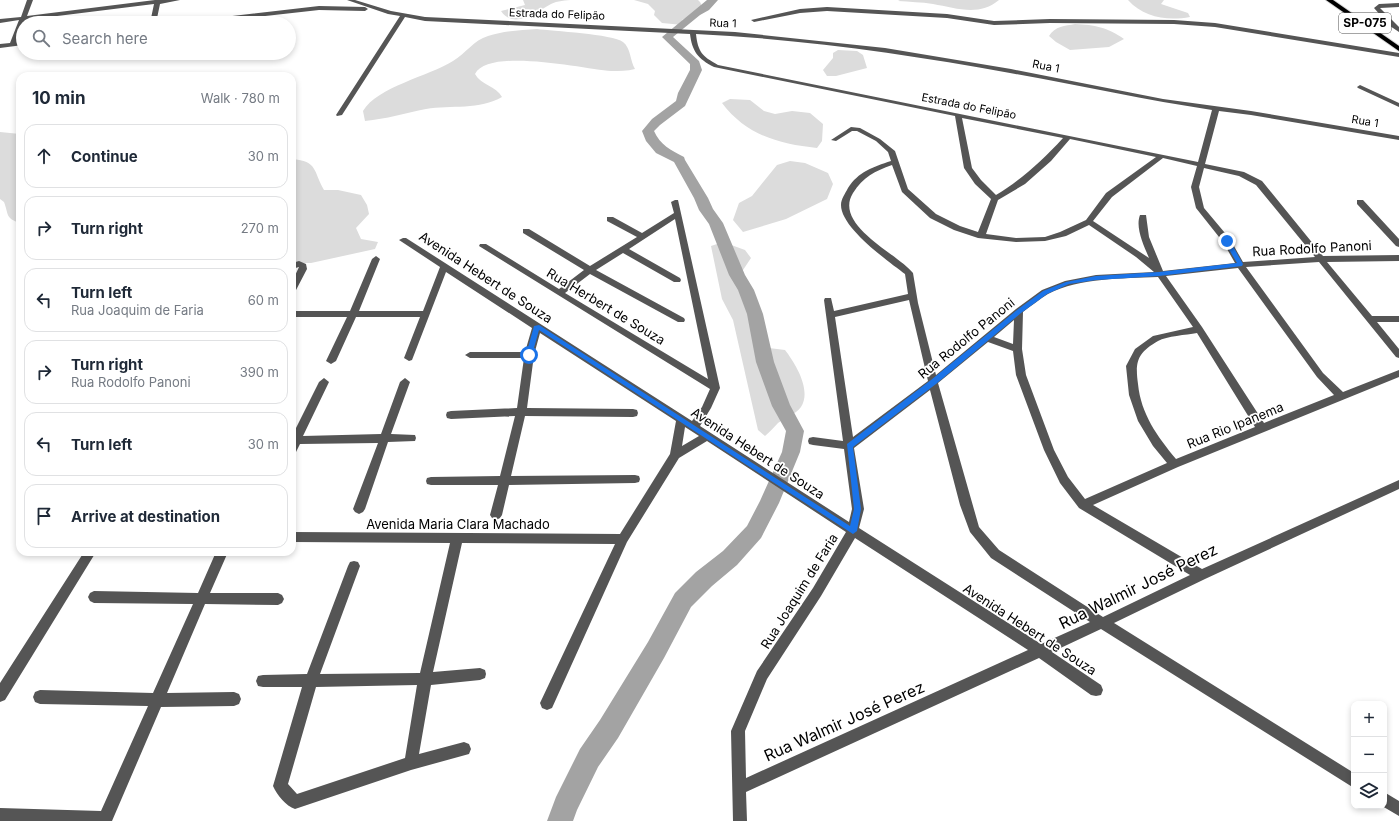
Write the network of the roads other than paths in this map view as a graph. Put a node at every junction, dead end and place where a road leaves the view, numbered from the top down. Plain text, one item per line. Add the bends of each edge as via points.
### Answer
1 (30, 0) edge
2 (177, 0) edge
3 (350, 0) edge
4 (1329, 0) edge
5 (1339, 0) edge
6 (158, 1) edge
7 (1399, 4) edge
8 (378, 10) junction
9 (23, 16) edge
10 (35, 16) edge
11 (154, 16) edge
12 (250, 16) edge
13 (403, 16) junction
14 (16, 19) edge
15 (754, 20) dead end
16 (0, 21) edge
17 (1399, 30) edge
18 (690, 32) junction
19 (16, 35) edge
20 (1399, 42) edge
21 (13, 44) junction
22 (16, 44) edge
23 (0, 46) edge
24 (1399, 49) edge
25 (1399, 55) edge
26 (1360, 87) dead end
27 (1399, 105) edge
28 (1216, 109) junction
29 (339, 115) dead end
30 (958, 115) junction
31 (1068, 137) junction
32 (1399, 138) edge
33 (834, 140) dead end
34 (1162, 156) junction
35 (895, 162) junction
36 (1201, 165) junction
37 (995, 198) junction
38 (675, 202) dead end
39 (1360, 202) dead end
40 (678, 214) junction
41 (1142, 216) dead end
42 (610, 219) dead end
43 (1089, 222) junction
44 (526, 231) dead end
45 (980, 236) junction
46 (643, 237) junction
47 (403, 240) dead end
48 (1399, 244) edge
49 (484, 246) dead end
50 (623, 249) junction
51 (1399, 258) edge
52 (376, 259) dead end
53 (1321, 259) junction
54 (1240, 264) junction
55 (296, 265) edge
56 (444, 267) junction
57 (590, 270) junction
58 (1158, 272) junction
59 (677, 280) dead end
60 (296, 283) edge
61 (559, 293) junction
62 (913, 296) junction
63 (828, 300) dead end
64 (1019, 311) junction
65 (296, 314) edge
66 (353, 314) junction
67 (426, 314) junction
68 (829, 315) junction
69 (1370, 319) junction
70 (1399, 319) edge
71 (682, 320) dead end
72 (537, 326) junction
73 (1199, 329) junction
74 (987, 338) junction
75 (1017, 349) junction
76 (470, 355) dead end
77 (529, 355) junction
78 (1399, 355) edge
79 (409, 358) dead end
80 (331, 361) dead end
81 (1399, 373) edge
82 (324, 382) dead end
83 (405, 382) dead end
84 (933, 382) junction
85 (715, 388) junction
86 (1341, 396) junction
87 (521, 412) junction
88 (633, 413) dead end
89 (451, 415) dead end
90 (681, 420) junction
91 (694, 427) junction
92 (1262, 429) junction
93 (708, 436) junction
94 (385, 438) junction
95 (411, 438) dead end
96 (296, 439) edge
97 (812, 441) dead end
98 (296, 443) edge
99 (849, 446) junction
100 (675, 455) junction
101 (1174, 464) junction
102 (506, 479) junction
103 (635, 479) dead end
104 (430, 481) dead end
105 (1399, 484) edge
106 (1083, 504) junction
107 (359, 509) dead end
108 (496, 514) dead end
109 (853, 531) junction
110 (296, 537) edge
111 (457, 538) junction
112 (623, 539) junction
113 (87, 556) edge
114 (220, 556) edge
115 (354, 566) dead end
116 (1201, 575) junction
117 (94, 597) dead end
118 (202, 599) junction
119 (278, 599) dead end
120 (1102, 623) junction
121 (1040, 651) junction
122 (480, 674) dead end
123 (425, 679) junction
124 (263, 680) dead end
125 (311, 680) junction
126 (1096, 690) dead end
127 (0, 695) edge
128 (40, 697) dead end
129 (234, 699) dead end
130 (158, 700) junction
131 (547, 703) dead end
132 (464, 749) dead end
133 (410, 764) junction
134 (1351, 779) edge
135 (739, 788) junction
136 (1387, 801) edge
137 (1399, 809) edge
138 (0, 815) edge
139 (105, 820) edge
140 (740, 821) edge

1 - 9 street
2 - 6 street
3 - 8 street
4 - 24 highway, SP-075
5 - 20 highway, SP-075
6 - 10 street
6 - 11 street
7 - 17 street via 1382,5 1377,8
8 - 12 street via 319,8
8 - 13 street, Estrada do Felipão
13 - 18 street, Estrada do Felipão
13 - 29 street
14 - 16 street
15 - 25 street via 827,10 947,16 994,23 1181,23 1215,25
18 - 28 street, Rua 1 via 778,38 934,57
18 - 30 street, Estrada do Felipão via 695,49 702,59 716,66
19 - 21 street
21 - 22 street
21 - 23 street
26 - 27 street
28 - 32 street, Rua 1
28 - 36 street
30 - 31 street, Estrada do Felipão
30 - 37 street via 968,168
31 - 34 street, Estrada do Felipão
31 - 37 street via 1022,182
33 - 35 street via 851,129 858,129 891,151
34 - 36 street, Estrada do Felipão
34 - 43 street via 1109,195
35 - 45 street via 905,190 915,200 934,216
35 - 62 street via 856,179 846,197 845,210 869,242 909,273
36 - 53 street, Estrada do Felipão via 1241,174 1259,183
36 - 54 street via 1195,189 1200,208 1227,241
37 - 45 street
38 - 40 street
39 - 48 street
40 - 46 street
40 - 85 street
41 - 58 street via 1144,236
42 - 46 street
43 - 45 street via 1064,234 1045,239 1016,240
43 - 58 street via 1133,251
44 - 57 street
46 - 50 street
47 - 56 street, Avenida Hebert de Souza
49 - 61 street, Rua Herbert de Souza
50 - 57 street
50 - 59 street
51 - 53 street, Rua Rodolfo Panoni
52 - 66 street
53 - 54 street, Rua Rodolfo Panoni
53 - 69 street
54 - 58 street, Rua Rodolfo Panoni
54 - 86 street via 1320,375
55 - 60 street via 303,266 304,269
56 - 67 street
56 - 72 street, Avenida Hebert de Souza
57 - 61 street
57 - 71 street
58 - 64 street, Rua Rodolfo Panoni via 1068,283 1045,292
58 - 73 street
61 - 85 street, Rua Herbert de Souza
62 - 68 street
62 - 84 street
63 - 68 street, Rua Joaquim de Faria
64 - 74 street, Rua Rodolfo Panoni
64 - 75 street
65 - 66 street
66 - 67 street
66 - 80 street
67 - 79 street
68 - 99 street, Rua Joaquim de Faria
69 - 70 street
69 - 78 street
72 - 77 street
72 - 90 street, Avenida Hebert de Souza
73 - 92 street
73 - 101 street via 1156,338 1138,351 1131,366 1134,395 1143,421
74 - 75 street
74 - 84 street, Rua Rodolfo Panoni
75 - 106 street via 1020,375 1049,450 1064,480
76 - 77 street
77 - 87 street
81 - 86 street, Rua Rio Ipanema
82 - 96 street
83 - 94 street
84 - 99 street, Rua Rodolfo Panoni
84 - 120 street via 974,529 995,554
85 - 91 street
86 - 92 street, Rua Rio Ipanema
87 - 88 street
87 - 89 street
87 - 102 street
90 - 91 street, Avenida Hebert de Souza
90 - 100 street
91 - 93 street, Avenida Hebert de Souza
92 - 101 street, Rua Rio Ipanema
93 - 100 street
93 - 109 street, Avenida Hebert de Souza
94 - 95 street
94 - 98 street
94 - 107 street
97 - 99 street
99 - 109 street, Rua Joaquim de Faria via 858,509
100 - 112 street
101 - 106 street, Rua Rio Ipanema
102 - 103 street
102 - 104 street
102 - 108 street
105 - 116 street, Rua Walmir José Perez
106 - 116 street
109 - 121 street, Avenida Hebert de Souza
109 - 135 street, Rua Joaquim de Faria via 817,592 762,675 738,731
110 - 111 street, Avenida Maria Clara Machado
111 - 112 street, Avenida Maria Clara Machado
111 - 123 street
112 - 131 street
113 - 127 street
114 - 118 street
115 - 125 street
116 - 120 street, Rua Walmir José Perez
117 - 118 street
118 - 119 street
118 - 130 street
120 - 121 street, Rua Walmir José Perez
120 - 134 street
121 - 126 street, Avenida Hebert de Souza
121 - 135 street, Rua Walmir José Perez
122 - 123 street
123 - 125 street
123 - 133 street
124 - 125 street
125 - 133 street via 280,786 295,802
128 - 130 street
129 - 130 street
130 - 139 street
132 - 133 street
135 - 140 street, Rua Joaquim de Faria
136 - 137 street
138 - 139 street

